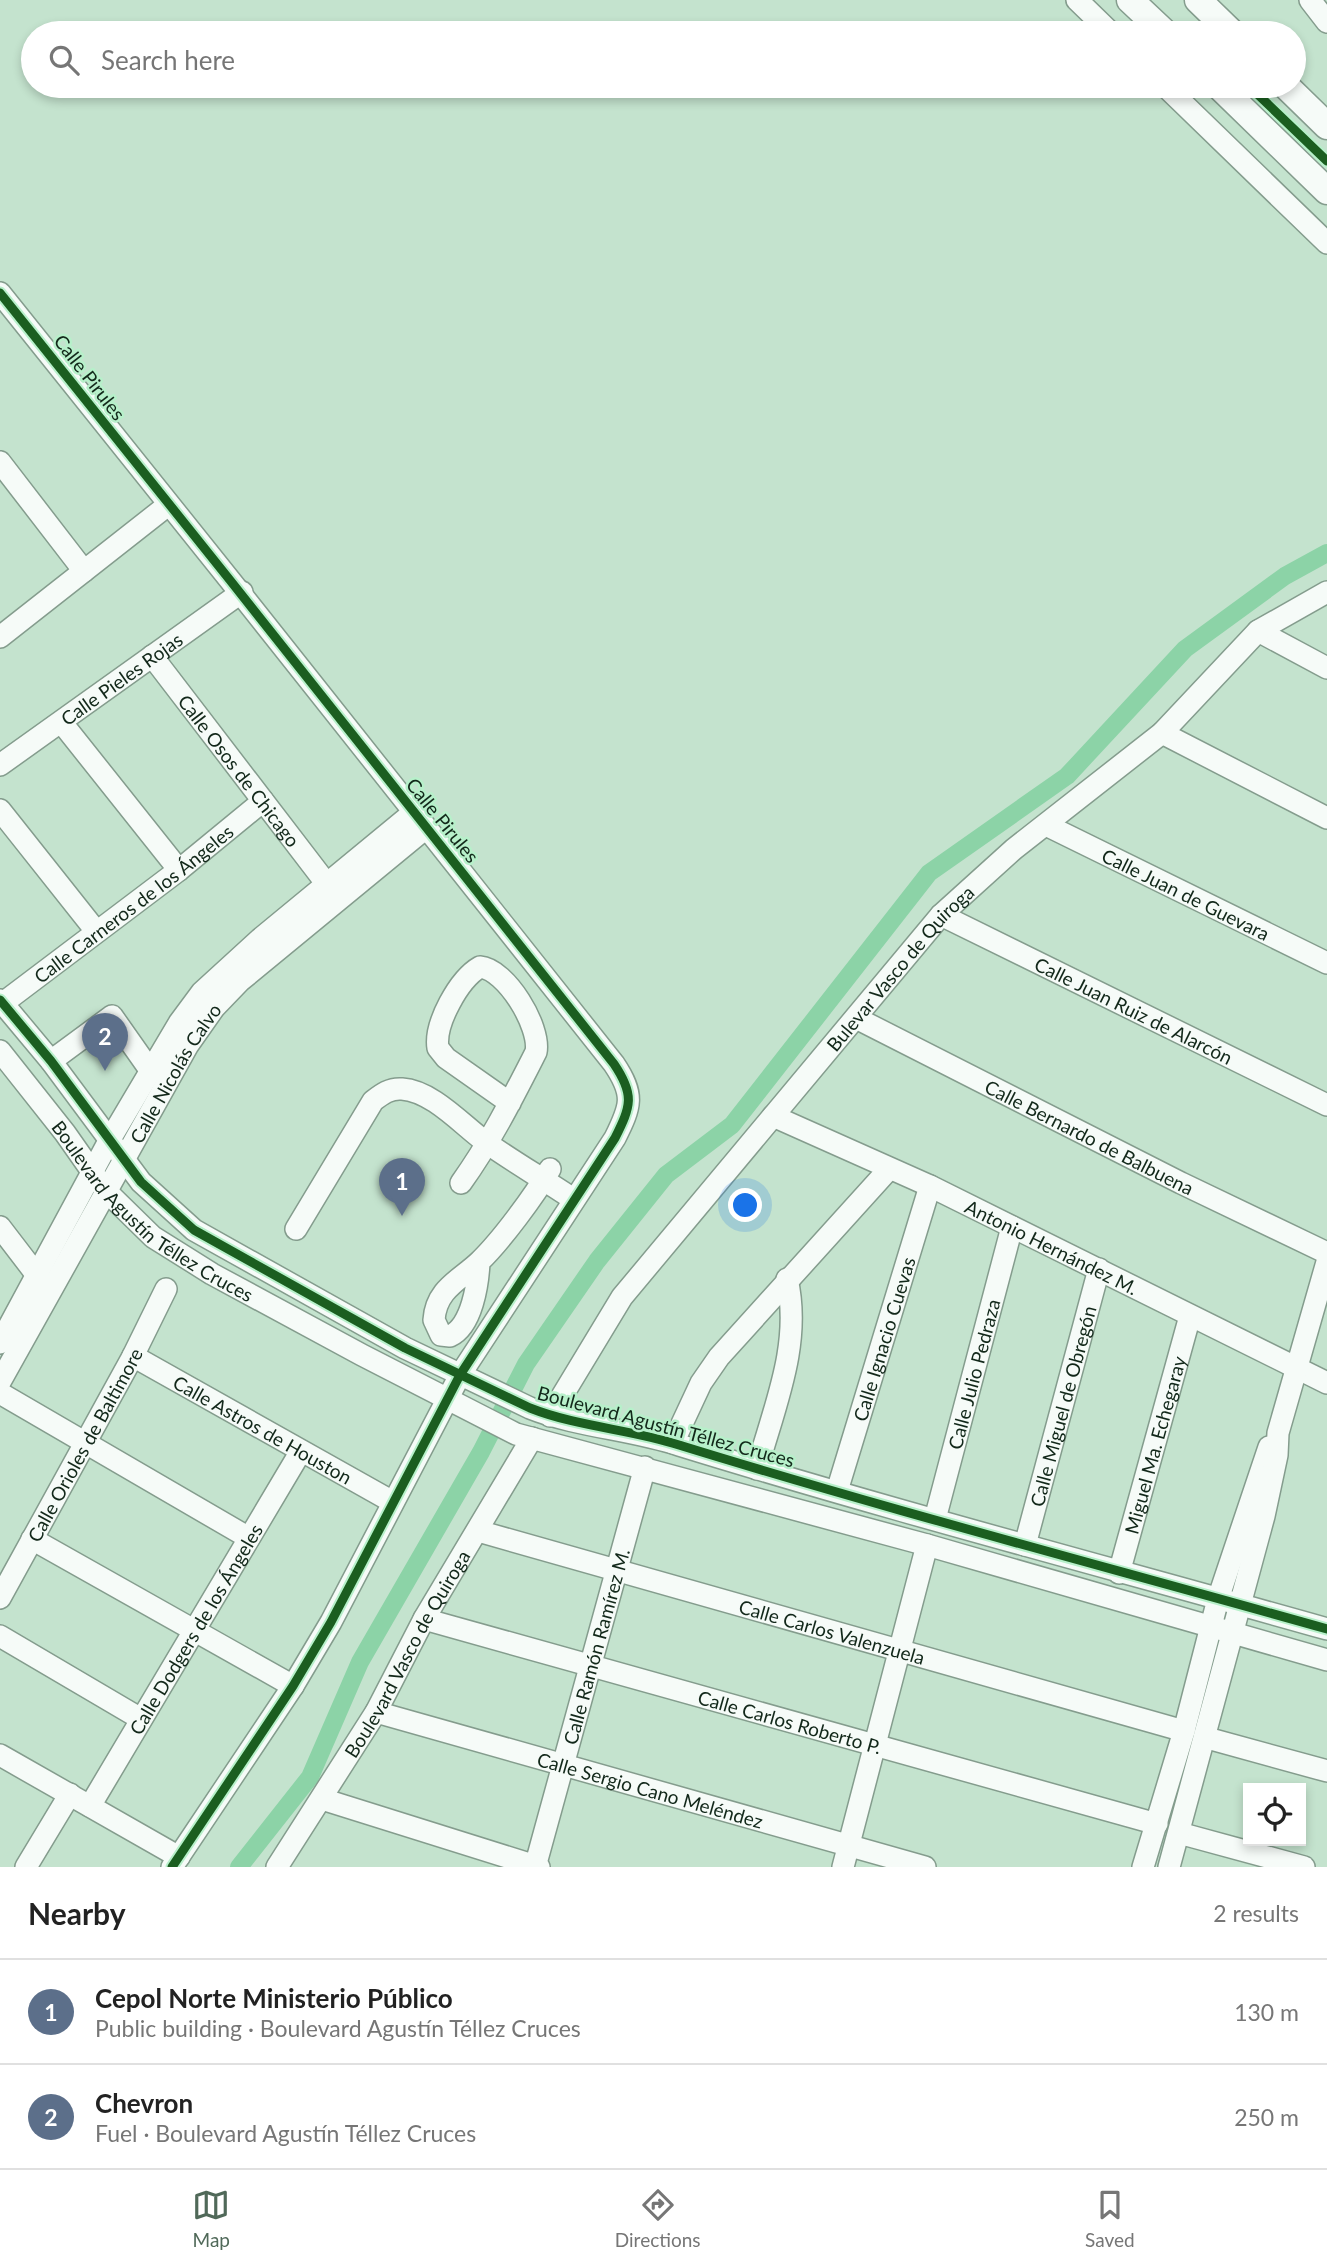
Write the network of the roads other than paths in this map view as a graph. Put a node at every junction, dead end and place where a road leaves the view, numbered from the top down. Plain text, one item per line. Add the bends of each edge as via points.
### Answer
1 (1077, 0) edge
2 (1130, 0) edge
3 (1198, 0) edge
4 (1310, 0) edge
5 (1099, 21) edge
6 (1152, 21) edge
7 (1220, 21) edge
8 (1327, 22) edge
9 (1177, 98) edge
10 (1231, 98) edge
11 (1298, 98) edge
12 (1327, 126) edge
13 (1327, 191) edge
14 (1327, 243) edge
15 (0, 293) edge
16 (0, 461) edge
17 (168, 505) junction
18 (84, 571) junction
19 (242, 592) junction
20 (1327, 592) edge
21 (1258, 631) junction
22 (0, 637) edge
23 (152, 656) junction
24 (1327, 668) edge
25 (62, 723) junction
26 (1162, 733) junction
27 (0, 765) edge
28 (263, 801) junction
29 (0, 810) edge
30 (1327, 818) edge
31 (420, 820) junction
32 (1046, 825) junction
33 (179, 870) junction
34 (326, 883) junction
35 (941, 915) junction
36 (96, 931) junction
37 (1327, 963) edge
38 (1, 1002) edge
39 (856, 1018) junction
40 (0, 1051) edge
41 (51, 1061) junction
42 (150, 1070) junction
43 (510, 1103) junction
44 (1327, 1105) edge
45 (773, 1116) junction
46 (491, 1140) junction
47 (109, 1141) junction
48 (123, 1159) junction
49 (888, 1169) junction
50 (92, 1172) junction
51 (548, 1174) junction
52 (461, 1183) dead end
53 (930, 1186) junction
54 (105, 1191) junction
55 (578, 1193) junction
56 (0, 1227) edge
57 (1012, 1227) junction
58 (296, 1229) dead end
59 (1327, 1253) edge
60 (479, 1262) dead end
61 (1327, 1262) edge
62 (1099, 1269) junction
63 (37, 1274) junction
64 (787, 1279) junction
65 (166, 1289) dead end
66 (1190, 1316) junction
67 (0, 1343) edge
68 (133, 1356) junction
69 (1298, 1368) junction
70 (460, 1375) junction
71 (0, 1382) edge
72 (1327, 1383) edge
73 (0, 1393) edge
74 (446, 1399) junction
75 (550, 1416) junction
76 (1278, 1433) junction
77 (524, 1436) junction
78 (673, 1443) junction
79 (85, 1445) junction
80 (301, 1451) junction
81 (645, 1467) junction
82 (757, 1469) junction
83 (837, 1491) junction
84 (391, 1502) junction
85 (934, 1519) junction
86 (478, 1531) junction
87 (249, 1538) junction
88 (32, 1539) junction
89 (927, 1545) junction
90 (1025, 1545) junction
91 (615, 1571) junction
92 (1119, 1573) junction
93 (0, 1598) edge
94 (1218, 1599) junction
95 (1242, 1605) junction
96 (424, 1619) junction
97 (1211, 1628) junction
98 (1327, 1629) edge
99 (194, 1630) junction
100 (1234, 1635) junction
101 (0, 1636) edge
102 (901, 1653) junction
103 (1327, 1660) edge
104 (592, 1666) junction
105 (293, 1686) junction
106 (376, 1712) junction
107 (141, 1719) junction
108 (1184, 1731) junction
109 (1207, 1738) junction
110 (876, 1748) junction
111 (0, 1755) edge
112 (562, 1765) junction
113 (1327, 1771) edge
114 (69, 1794) junction
115 (322, 1799) junction
116 (90, 1806) junction
117 (1157, 1824) junction
118 (1179, 1833) junction
119 (849, 1845) junction
120 (175, 1862) edge
121 (26, 1867) edge
122 (276, 1867) edge
123 (536, 1867) edge
124 (843, 1867) edge
125 (925, 1867) edge
126 (1143, 1867) edge
127 (1170, 1867) edge
128 (1304, 1867) edge

1 - 5 street
2 - 6 main road
3 - 7 main road
4 - 8 street
9 - 14 street
10 - 13 main road
11 - 12 main road
15 - 17 street, Calle Pirules
16 - 18 street
17 - 18 street
17 - 19 street, Calle Pirules
18 - 22 street
19 - 23 street, Calle Pieles Rojas
19 - 31 street, Calle Pirules
20 - 21 street, Bulevar Vasco de Quiroga
21 - 24 street
21 - 26 street, Bulevar Vasco de Quiroga
23 - 25 street, Calle Pieles Rojas
23 - 28 street, Calle Osos de Chicago
25 - 27 street, Calle Pieles Rojas
25 - 33 street
26 - 30 street
26 - 32 street, Bulevar Vasco de Quiroga
28 - 33 street, Calle Carneros de los Ángeles
28 - 34 street, Calle Osos de Chicago
29 - 36 street
31 - 34 street, Calle Nicolás Calvo
31 - 48 street, Calle Nicolás Calvo via 214,1007
31 - 55 street, Calle Pirules via 624,1078 630,1102 626,1115
32 - 35 street, Bulevar Vasco de Quiroga
32 - 37 street, Calle Juan de Guevara
33 - 36 street, Calle Carneros de los Ángeles
34 - 42 street, Calle Nicolás Calvo via 202,992
35 - 39 street, Bulevar Vasco de Quiroga
35 - 44 street, Calle Juan Ruiz de Alarcón
36 - 38 street, Calle Carneros de los Ángeles
38 - 41 street, Boulevard Agustín Téllez Cruces
39 - 45 street, Bulevar Vasco de Quiroga
39 - 59 street, Calle Bernardo de Balbuena
40 - 50 street, Boulevard Agustín Téllez Cruces
41 - 42 street via 112,1016
41 - 47 street, Boulevard Agustín Téllez Cruces
42 - 47 street, Calle Nicolás Calvo
43 - 43 street via 536,1052 537,1033 497,973 480,967 471,973 439,1023 438,1048
43 - 46 street
45 - 49 street, Antonio Hernández M.
45 - 75 street, Bulevar Vasco de Quiroga via 622,1297
46 - 51 street
46 - 52 street
46 - 58 street via 413,1091 385,1091 352,1133
47 - 48 street, Boulevard Agustín Téllez Cruces
47 - 50 street, Calle Nicolás Calvo
48 - 54 street, Calle Nicolás Calvo
48 - 70 street, Boulevard Agustín Téllez Cruces via 163,1205 194,1230
49 - 53 street, Antonio Hernández M.
49 - 64 street
50 - 54 street, Boulevard Agustín Téllez Cruces
50 - 63 street, Calle Nicolás Calvo
51 - 55 street
51 - 60 street
53 - 57 street, Antonio Hernández M.
53 - 83 street, Calle Ignacio Cuevas
54 - 71 street, Calle Nicolás Calvo
54 - 74 street, Boulevard Agustín Téllez Cruces via 180,1256
55 - 70 street, Calle Pirules
56 - 63 street
57 - 62 street, Antonio Hernández M.
57 - 85 street, Calle Julio Pedraza
61 - 69 street
62 - 66 street, Antonio Hernández M.
62 - 90 street, Calle Miguel de Obregón
63 - 67 street, Calle Nicolás Calvo
64 - 78 street via 701,1383
64 - 82 street via 794,1308 790,1353
65 - 68 street, Calle Orioles de Baltimore
66 - 69 street, Antonio Hernández M.
66 - 92 street, Miguel Ma. Echegaray
68 - 79 street, Calle Orioles de Baltimore
68 - 80 street, Calle Astros de Houston
69 - 72 street, Antonio Hernández M.
69 - 76 street
70 - 74 street, Calle Pirules
70 - 75 street, Boulevard Agustín Téllez Cruces
73 - 79 street
74 - 77 street, Boulevard Agustín Téllez Cruces
74 - 84 street, Calle Pirules
75 - 78 street, Boulevard Agustín Téllez Cruces
76 - 94 street via 1264,1457
76 - 95 street via 1277,1455
77 - 81 street, Boulevard Agustín Téllez Cruces
77 - 86 street, Boulevard Vasco de Quiroga
78 - 82 street, Boulevard Agustín Téllez Cruces
79 - 87 street
79 - 88 street, Calle Orioles de Baltimore
80 - 84 street, Calle Astros de Houston
80 - 87 street, Calle Dodgers de los Ángeles
81 - 89 street, Boulevard Agustín Téllez Cruces
81 - 91 street, Calle Ramón Ramírez M.
82 - 83 street, Boulevard Agustín Téllez Cruces
83 - 85 street, Boulevard Agustín Téllez Cruces
84 - 105 street, Calle Pirules
85 - 90 street, Boulevard Agustín Téllez Cruces
86 - 91 street, Calle Carlos Valenzuela
86 - 96 street, Boulevard Vasco de Quiroga
87 - 99 street, Calle Dodgers de los Ángeles
88 - 93 street, Calle Orioles de Baltimore
88 - 99 street
89 - 97 street, Boulevard Agustín Téllez Cruces
89 - 102 street
90 - 92 street, Boulevard Agustín Téllez Cruces
91 - 102 street, Calle Carlos Valenzuela
91 - 104 street, Calle Ramón Ramírez M.
92 - 94 street, Boulevard Agustín Téllez Cruces
94 - 95 street, Boulevard Agustín Téllez Cruces
94 - 97 street
95 - 98 street, Boulevard Agustín Téllez Cruces
95 - 100 street
96 - 104 street, Calle Carlos Roberto P.
96 - 106 street, Boulevard Vasco de Quiroga
97 - 100 street, Boulevard Agustín Téllez Cruces
97 - 108 street
99 - 105 street
99 - 107 street, Calle Dodgers de los Ángeles
100 - 103 street, Boulevard Agustín Téllez Cruces
100 - 109 street
101 - 107 street
102 - 108 street, Calle Carlos Valenzuela
102 - 110 street
104 - 110 street, Calle Carlos Roberto P.
104 - 112 street, Calle Ramón Ramírez M.
105 - 120 street, Calle Pirules
106 - 112 street, Calle Sergio Cano Meléndez
106 - 115 street, Boulevard Vasco de Quiroga
107 - 116 street, Calle Dodgers de los Ángeles
108 - 117 street
109 - 113 street
109 - 118 street
110 - 117 street, Calle Carlos Roberto P.
110 - 119 street
111 - 114 street
112 - 119 street, Calle Sergio Cano Meléndez
112 - 123 street, Calle Ramón Ramírez M.
114 - 116 street
114 - 121 street
115 - 122 street, Boulevard Vasco de Quiroga
115 - 123 street
116 - 120 street
117 - 126 street
118 - 127 street
118 - 128 street
119 - 124 street
119 - 125 street, Calle Sergio Cano Meléndez

